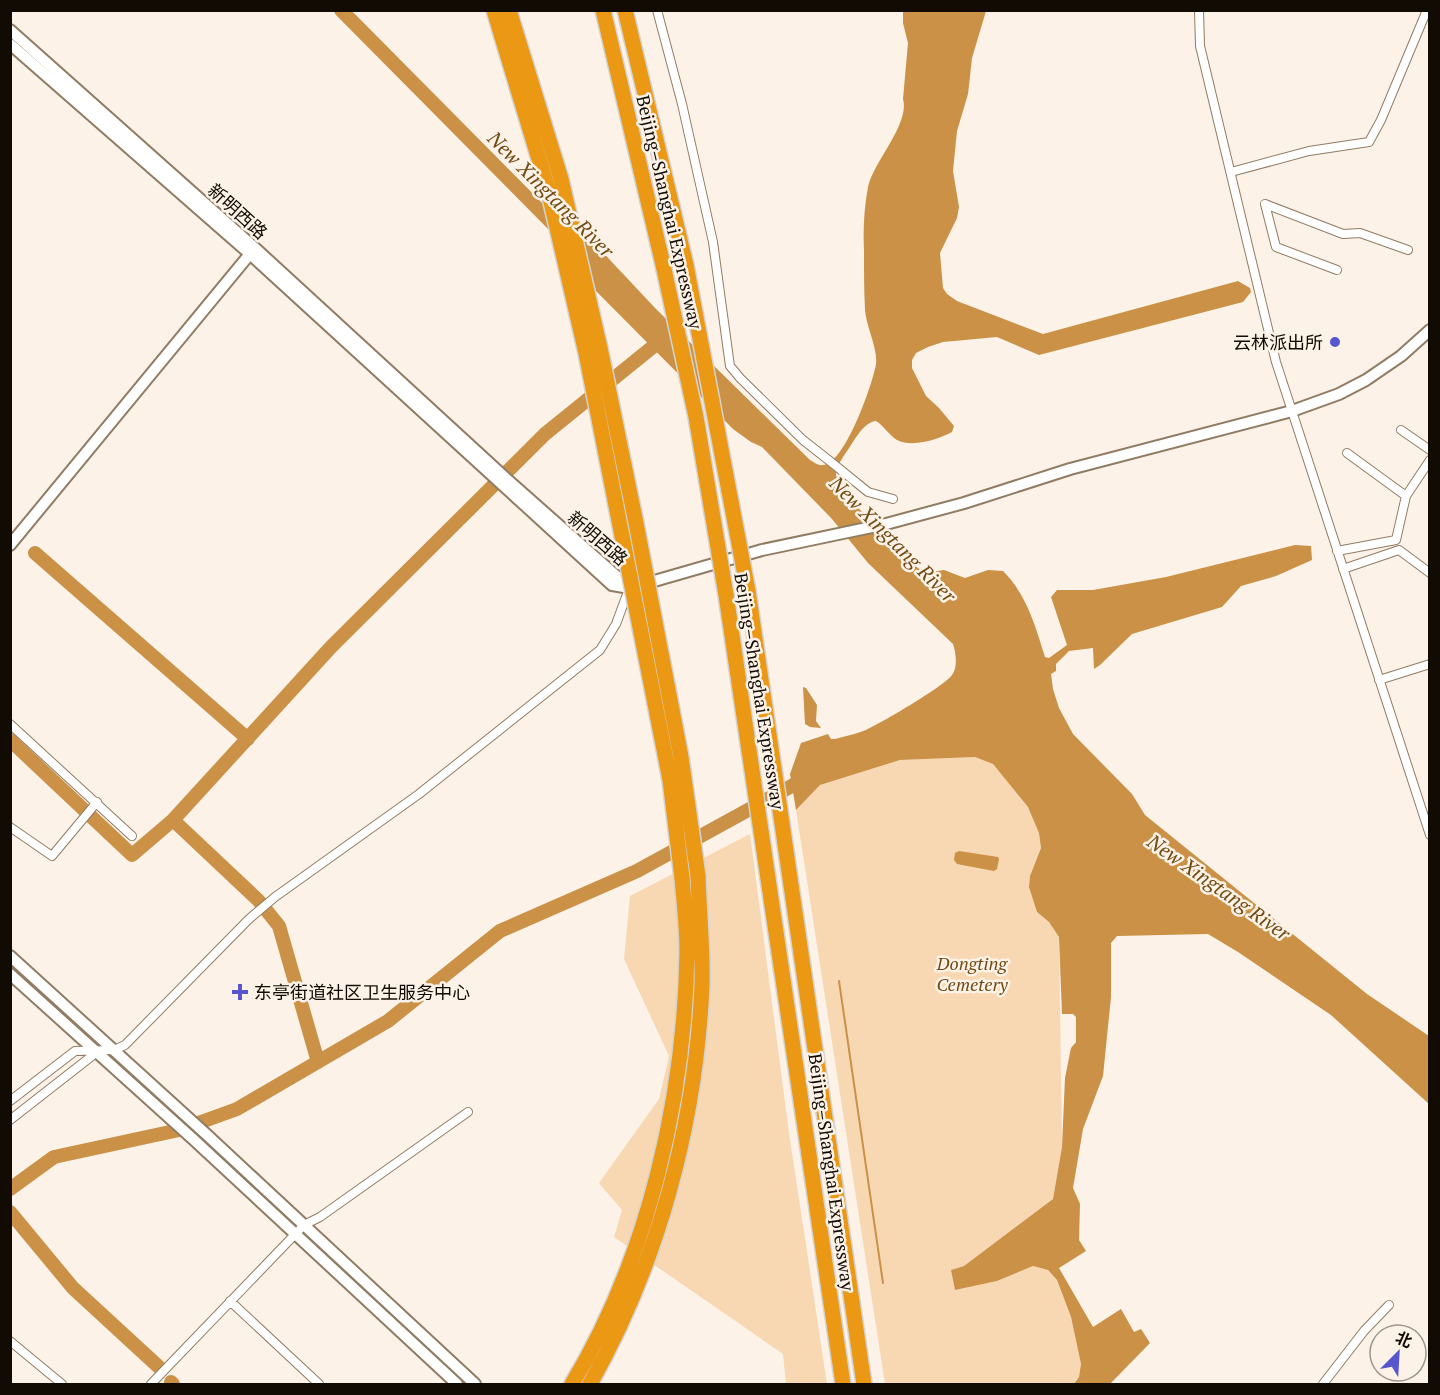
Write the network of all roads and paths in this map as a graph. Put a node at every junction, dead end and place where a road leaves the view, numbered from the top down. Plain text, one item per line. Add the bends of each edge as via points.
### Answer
1 (494, 10) edge
2 (509, 10) edge
3 (603, 10) edge
4 (625, 10) edge
5 (657, 10) edge
6 (1199, 10) edge
7 (1427, 10) edge
8 (10, 30) edge
9 (509, 35) junction
10 (10, 44) edge
11 (1231, 172) junction
12 (1408, 250) dead end
13 (253, 251) junction
14 (1337, 270) dead end
15 (1430, 330) edge
16 (1292, 411) junction
17 (1401, 430) dead end
18 (1430, 450) edge
19 (1347, 453) dead end
20 (1430, 460) edge
21 (1406, 496) junction
22 (893, 499) dead end
23 (10, 545) edge
24 (1337, 551) junction
25 (1343, 569) junction
26 (1430, 573) edge
27 (630, 588) junction
28 (1430, 664) edge
29 (1379, 680) junction
30 (10, 724) edge
31 (96, 802) junction
32 (10, 827) edge
33 (1430, 835) edge
34 (132, 836) dead end
35 (690, 877) junction
36 (10, 956) edge
37 (10, 974) edge
38 (114, 1050) junction
39 (97, 1052) junction
40 (10, 1101) edge
41 (468, 1112) dead end
42 (10, 1120) edge
43 (304, 1225) junction
44 (294, 1234) junction
45 (230, 1301) junction
46 (1389, 1305) dead end
47 (10, 1341) edge
48 (62, 1384) edge
49 (151, 1384) edge
50 (319, 1384) edge
51 (457, 1384) edge
52 (475, 1384) edge
53 (572, 1384) edge
54 (590, 1384) edge
55 (843, 1384) edge
56 (864, 1384) edge
57 (1323, 1384) edge

1 - 9 highway
2 - 9 highway
3 - 55 highway, Beijing–Shanghai Expressway, bridge via 696,417 754,777
4 - 56 highway, Beijing–Shanghai Expressway, bridge via 686,265 748,591
5 - 22 street via 713,242 730,366 795,432 839,469 868,492
6 - 11 street via 1200,46
7 - 11 street via 1369,142 1309,151
8 - 13 street, 新明西路
9 - 35 highway, bridge via 586,353
10 - 13 street, 新明西路
11 - 16 street via 1276,362
12 - 14 street via 1360,233 1343,234 1264,204 1276,247
13 - 23 street
13 - 27 street, 新明西路
15 - 16 street via 1366,380
16 - 24 street
16 - 27 street via 1070,469 886,524 762,550
17 - 18 street
19 - 21 street
20 - 21 street
21 - 24 street via 1396,540
24 - 25 street
25 - 26 street via 1399,550
25 - 29 street
27 - 38 street via 616,624 600,650 419,794 275,897 125,1045
28 - 29 street
29 - 33 street
30 - 31 street
31 - 32 street via 52,856
31 - 34 street
35 - 53 highway via 684,1007 667,1135 629,1264
35 - 54 highway via 702,984 684,1137 641,1278
36 - 38 street
37 - 39 street
38 - 39 street
38 - 43 street
39 - 40 street via 75,1051
39 - 42 street
39 - 44 street
41 - 43 street
43 - 44 street
43 - 52 street
44 - 45 street
44 - 51 street
45 - 49 street
45 - 50 street
46 - 57 street
47 - 48 street

